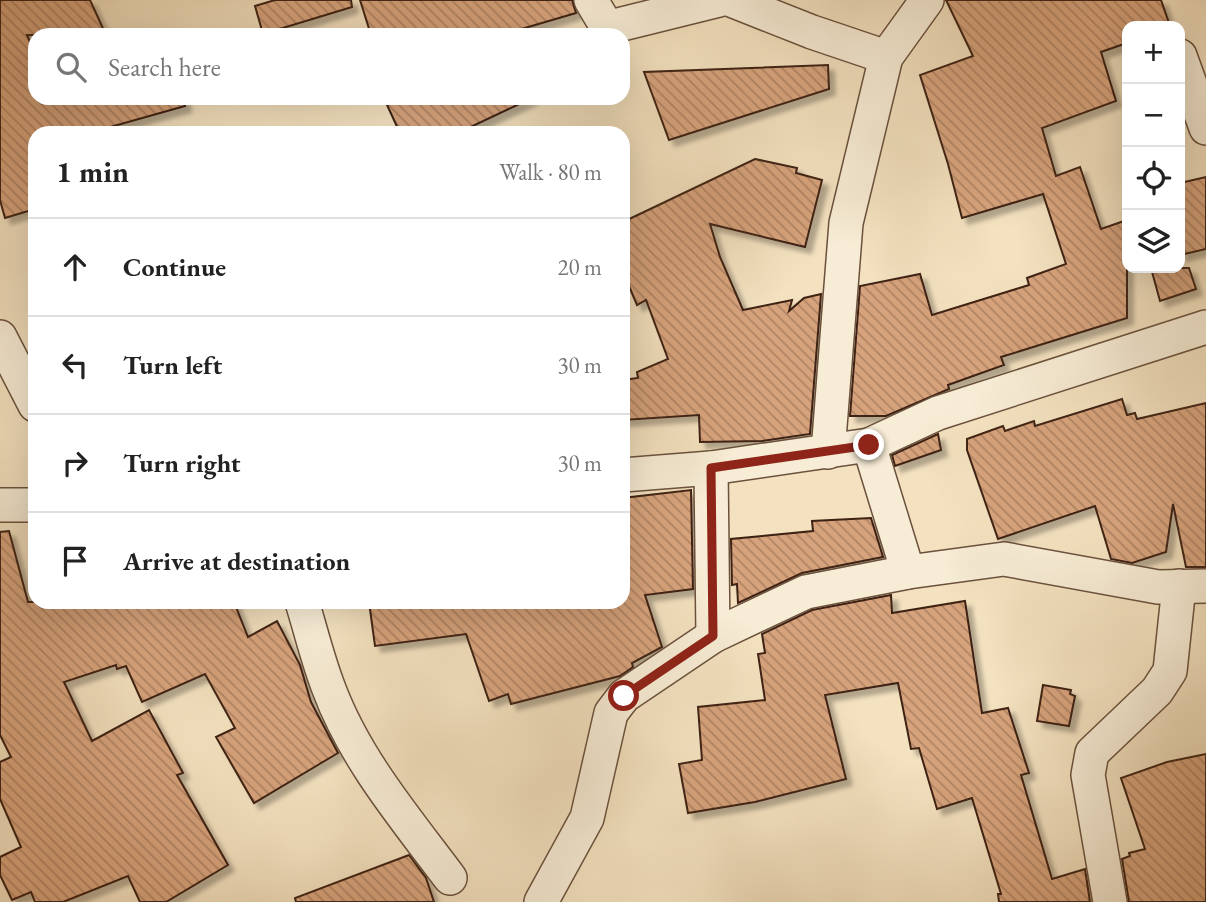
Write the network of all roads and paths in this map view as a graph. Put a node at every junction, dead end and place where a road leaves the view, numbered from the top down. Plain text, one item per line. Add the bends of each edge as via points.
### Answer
1 (591, 0) edge
2 (719, 0) edge
3 (731, 0) edge
4 (927, 0) edge
5 (886, 57) junction
6 (1185, 70) edge
7 (1206, 128) edge
8 (1206, 327) edge
9 (0, 337) edge
10 (28, 391) edge
11 (869, 445) junction
12 (828, 452) junction
13 (711, 468) junction
14 (630, 474) edge
15 (0, 505) edge
16 (28, 505) edge
17 (908, 572) junction
18 (1192, 586) edge
19 (304, 609) edge
20 (713, 636) junction
21 (450, 878) dead end
22 (541, 902) edge
23 (1111, 902) edge

1 - 2 street via 604,22 614,26
3 - 5 street
4 - 5 street
5 - 12 street via 846,223
6 - 7 street
8 - 11 street via 938,413
9 - 10 street
11 - 12 street
11 - 17 street
12 - 13 street
13 - 14 street
13 - 20 street
15 - 16 street
17 - 18 street via 1003,559 1158,587
17 - 20 street via 806,592
18 - 23 street via 1170,671 1157,691 1092,753 1088,775
19 - 21 street via 329,690 355,743
20 - 22 street via 624,696 611,712 587,818

